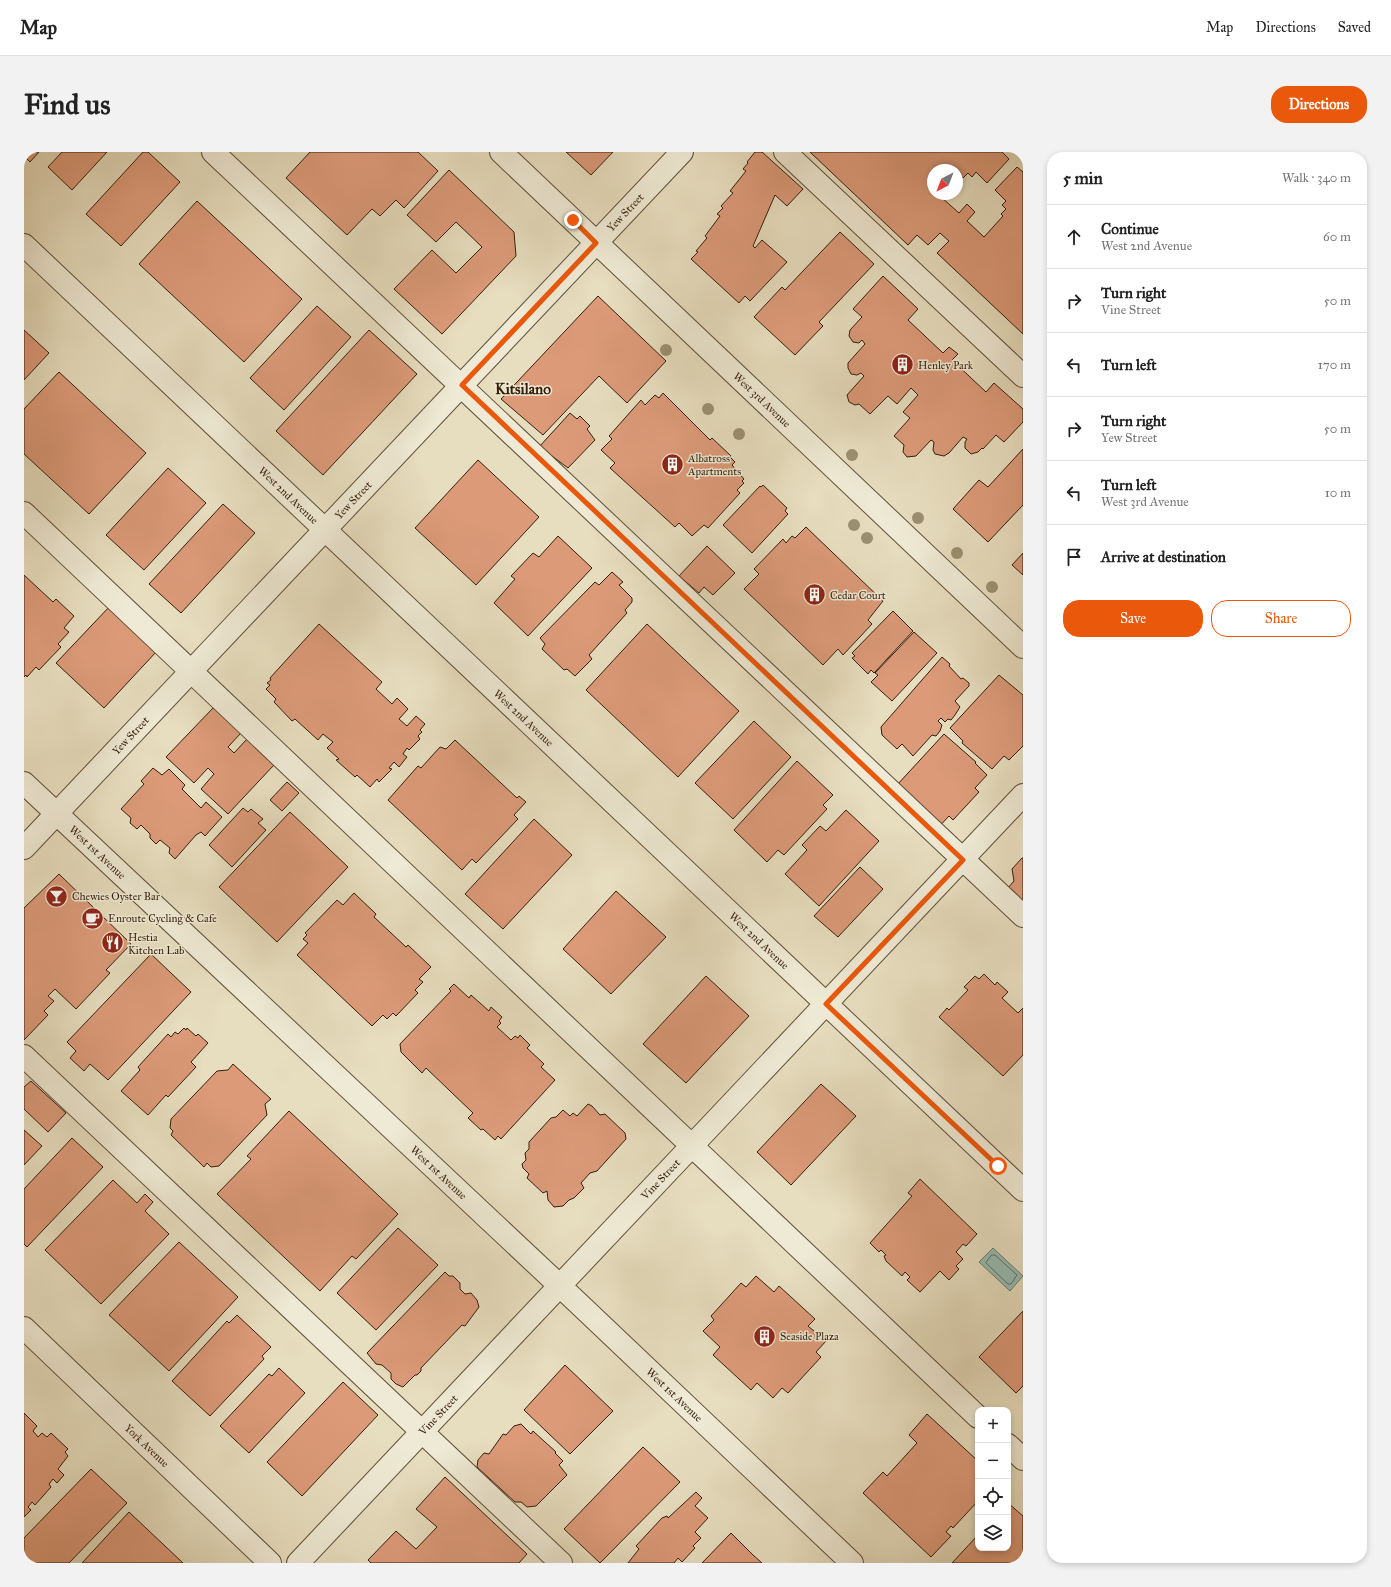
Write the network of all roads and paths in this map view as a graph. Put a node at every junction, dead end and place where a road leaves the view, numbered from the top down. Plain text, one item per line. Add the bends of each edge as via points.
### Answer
1 (213, 152) edge
2 (501, 152) edge
3 (682, 152) edge
4 (785, 152) edge
5 (596, 243) junction
6 (24, 245) edge
7 (1023, 376) edge
8 (462, 385) junction
9 (24, 514) edge
10 (325, 530) junction
11 (1023, 648) edge
12 (191, 671) junction
13 (24, 783) edge
14 (1023, 795) edge
15 (57, 813) junction
16 (24, 848) edge
17 (963, 860) junction
18 (1023, 916) edge
19 (826, 1004) junction
20 (24, 1056) edge
21 (692, 1146) junction
22 (1023, 1190) edge
23 (560, 1286) junction
24 (24, 1328) edge
25 (975, 1413) edge
26 (422, 1432) junction
27 (1011, 1448) edge
28 (1023, 1459) edge
29 (270, 1563) edge
30 (298, 1563) edge
31 (561, 1563) edge
32 (852, 1563) edge

1 - 8 street
2 - 5 street, West 3rd Avenue
3 - 5 street, Yew Street
4 - 7 street
5 - 8 street, Yew Street
5 - 11 street, West 3rd Avenue
6 - 10 street, West 2nd Avenue
8 - 10 street, Yew Street
8 - 17 street
9 - 12 street
10 - 12 street, Yew Street
10 - 19 street, West 2nd Avenue
12 - 15 street, Yew Street
12 - 21 street
13 - 15 street, West 1st Avenue
14 - 17 street, Vine Street
15 - 16 street, Yew Street
15 - 23 street, West 1st Avenue
17 - 18 street
17 - 19 street, Vine Street
19 - 21 street, Vine Street
19 - 22 street, West 2nd Avenue
20 - 26 street
21 - 23 street, Vine Street
21 - 25 street
23 - 26 street, Vine Street
23 - 32 street, West 1st Avenue
24 - 29 street, York Avenue
26 - 30 street, Vine Street
26 - 31 street
27 - 28 street

